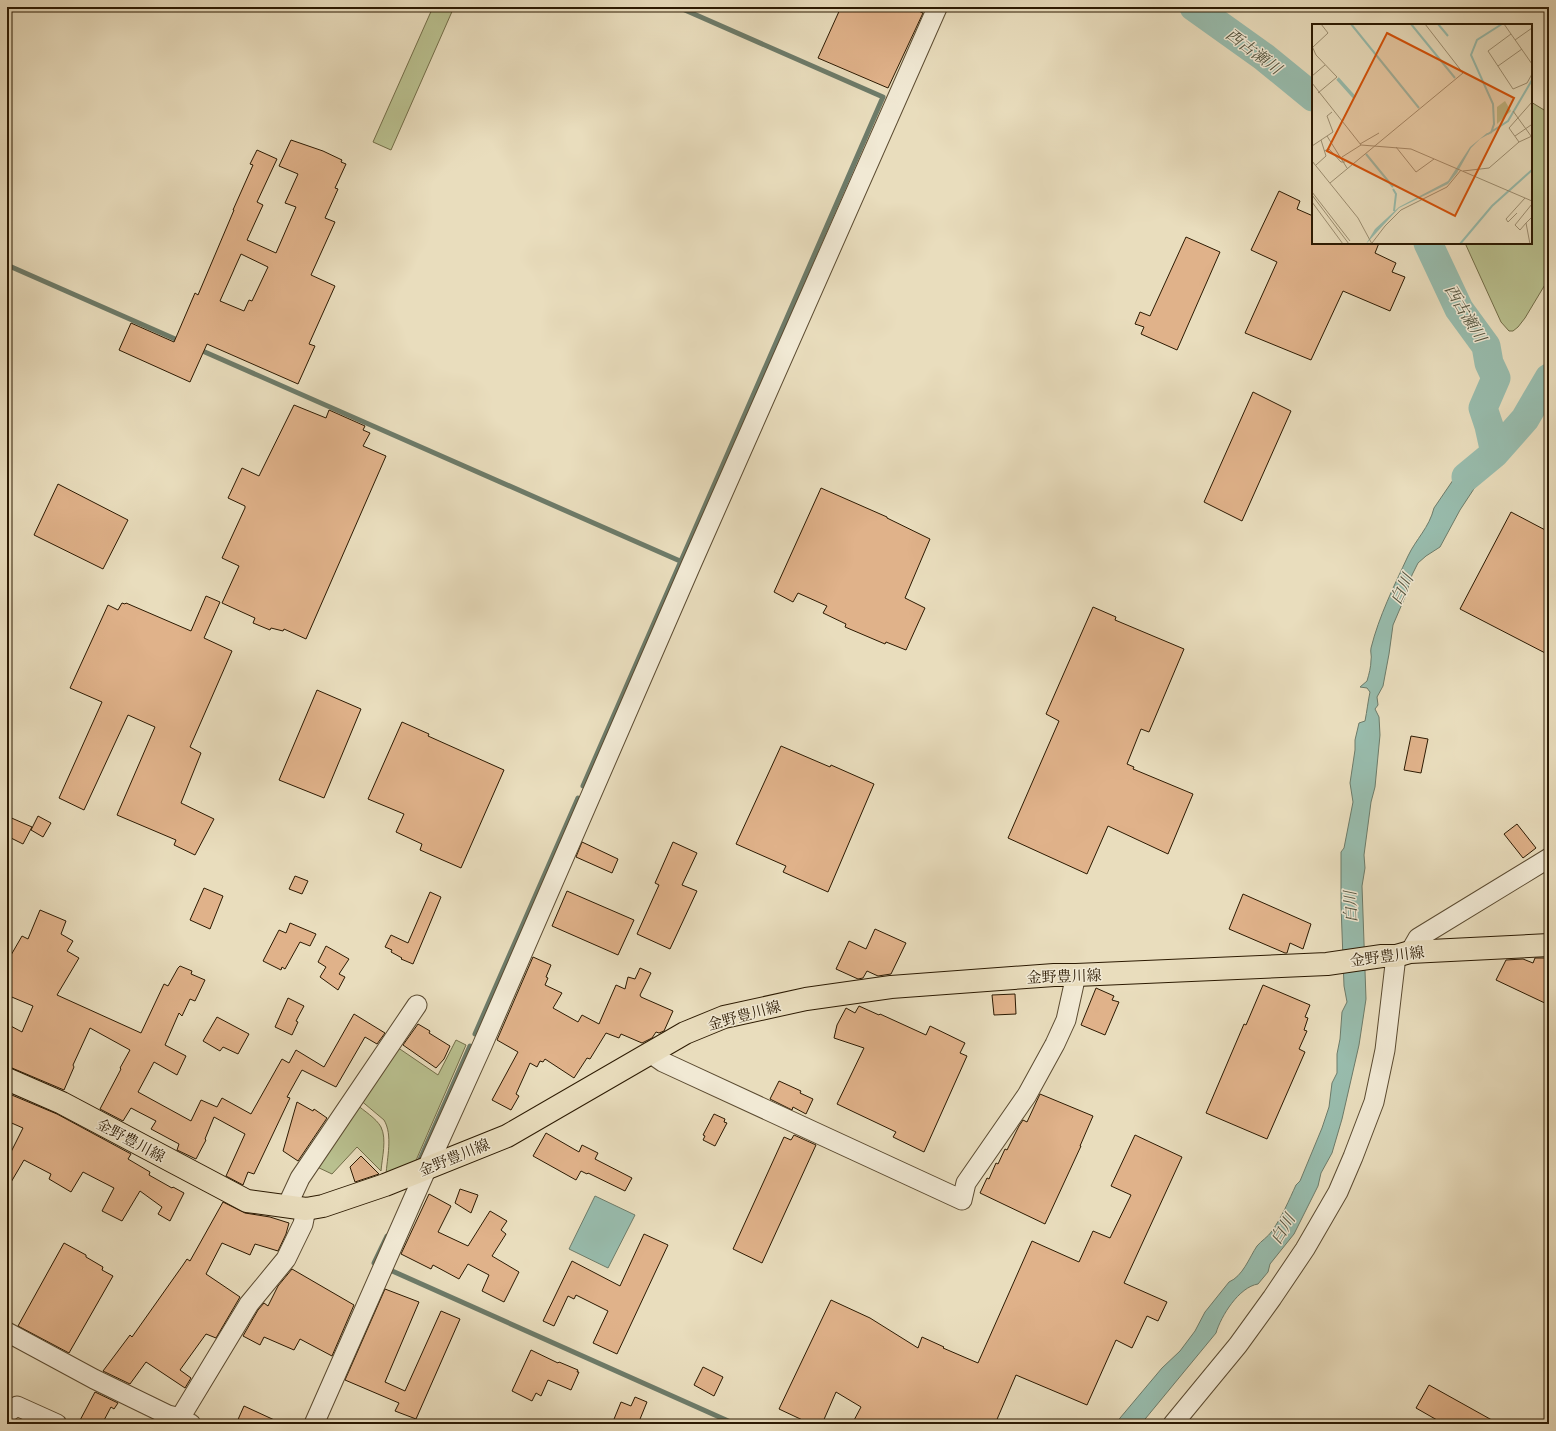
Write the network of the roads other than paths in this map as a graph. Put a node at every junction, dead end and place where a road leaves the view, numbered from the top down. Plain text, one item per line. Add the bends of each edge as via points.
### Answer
1 (936, 7) edge
2 (1549, 858) edge
3 (1549, 945) edge
4 (1396, 955) junction
5 (1076, 975) junction
6 (417, 1005) dead end
7 (650, 1053) junction
8 (7, 1079) edge
9 (426, 1170) junction
10 (297, 1208) junction
11 (7, 1332) edge
12 (7, 1413) edge
13 (186, 1421) edge
14 (57, 1424) edge
15 (314, 1424) edge
16 (1173, 1424) edge

1 - 9 street
2 - 4 street via 1418,938
3 - 4 main road, 金野豊川線
4 - 5 main road, 金野豊川線 via 1327,964
4 - 16 street via 1385,1050 1374,1102 1338,1192 1305,1249 1272,1298 1238,1345
5 - 7 main road, 金野豊川線 via 890,987 806,999 724,1017 685,1033
5 - 7 street via 1066,1020 1055,1044 1026,1095 966,1183 962,1200 663,1062
6 - 10 street via 300,1178
7 - 9 main road, 金野豊川線 via 507,1136
8 - 10 main road, 金野豊川線 via 62,1103 248,1201
9 - 10 main road, 金野豊川線 via 323,1206
9 - 15 street
10 - 13 street via 303,1224 286,1259 250,1304
11 - 13 street via 168,1416
12 - 14 street via 16,1406

